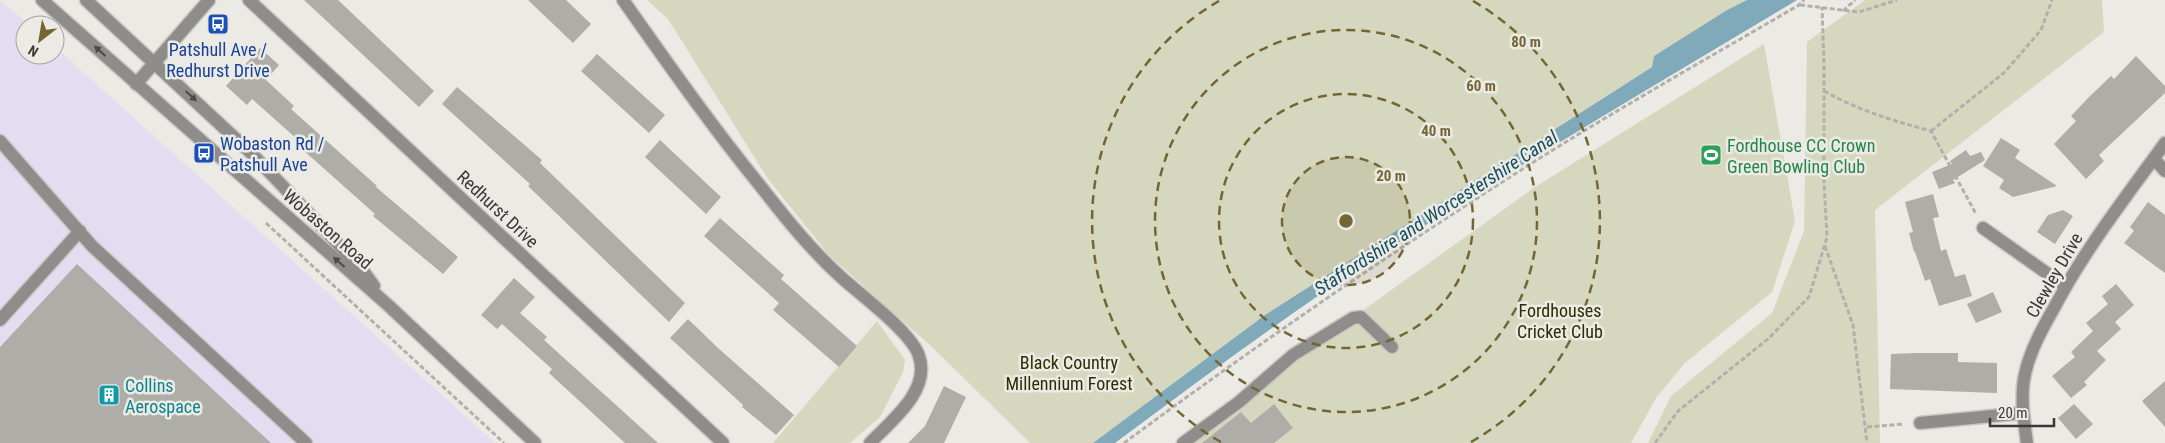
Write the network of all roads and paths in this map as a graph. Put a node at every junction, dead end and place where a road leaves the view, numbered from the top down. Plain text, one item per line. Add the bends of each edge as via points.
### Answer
1 (42, 0) edge
2 (86, 0) edge
3 (209, 0) edge
4 (249, 0) edge
5 (623, 0) edge
6 (1804, 0) edge
7 (1813, 0) edge
8 (1855, 0) edge
9 (1897, 0) edge
10 (2052, 0) edge
11 (1799, 5) junction
12 (1817, 6) junction
13 (1822, 6) junction
14 (1843, 11) junction
15 (155, 62) junction
16 (136, 84) junction
17 (1824, 91) junction
18 (1931, 131) junction
19 (2165, 143) edge
20 (2, 147) edge
21 (2154, 159) junction
22 (2165, 171) edge
23 (266, 222) dead end
24 (1983, 228) joint
25 (80, 232) junction
26 (1824, 245) junction
27 (2065, 286) junction
28 (389, 306) junction
29 (0, 320) edge
30 (1392, 347) dead end
31 (2023, 413) junction
32 (1920, 423) joint
33 (1867, 428) junction
34 (306, 443) edge
35 (504, 443) edge
36 (535, 443) edge
37 (723, 443) edge
38 (870, 443) edge
39 (1124, 443) edge
40 (1183, 443) edge
41 (1655, 443) edge
42 (1867, 443) edge
43 (2028, 443) edge

16 -> 1 street, Wobaston Road
2 - 15 street, Wobaston Road
3 - 15 street
4 - 37 street, Redhurst Drive
5 - 38 street via 718,135 795,229 822,260 909,338 919,355 921,370 910,400
6 - 11 path
7 - 12 path
8 - 14 path
9 - 14 path via 1859,12
10 - 18 path via 2041,30 2005,72
11 - 12 path
11 - 39 path via 1549,153 1289,324
12 - 13 path
13 - 14 path
13 - 17 path
15 - 16 street
15 -> 28 street, Wobaston Road via 250,152 361,268
28 -> 16 street, Wobaston Road
17 - 18 path via 1875,116
17 - 26 path via 1827,237
18 - 24 path
19 - 21 street, Clewley Drive
20 - 25 street
21 - 22 street
21 - 27 street, Clewley Drive via 2108,219
23 - 35 path
24 - 27 street
25 - 29 street
25 - 34 street
26 - 33 path via 1853,325
26 - 41 path via 1809,297 1768,339 1678,411
27 - 31 street, Clewley Drive via 2038,336 2024,376
28 - 36 street, Wobaston Road
30 - 40 street via 1361,317 1353,318 1293,355 1239,402
31 - 32 street
31 - 43 street, Clewley Drive
32 - 33 path
33 - 42 path

